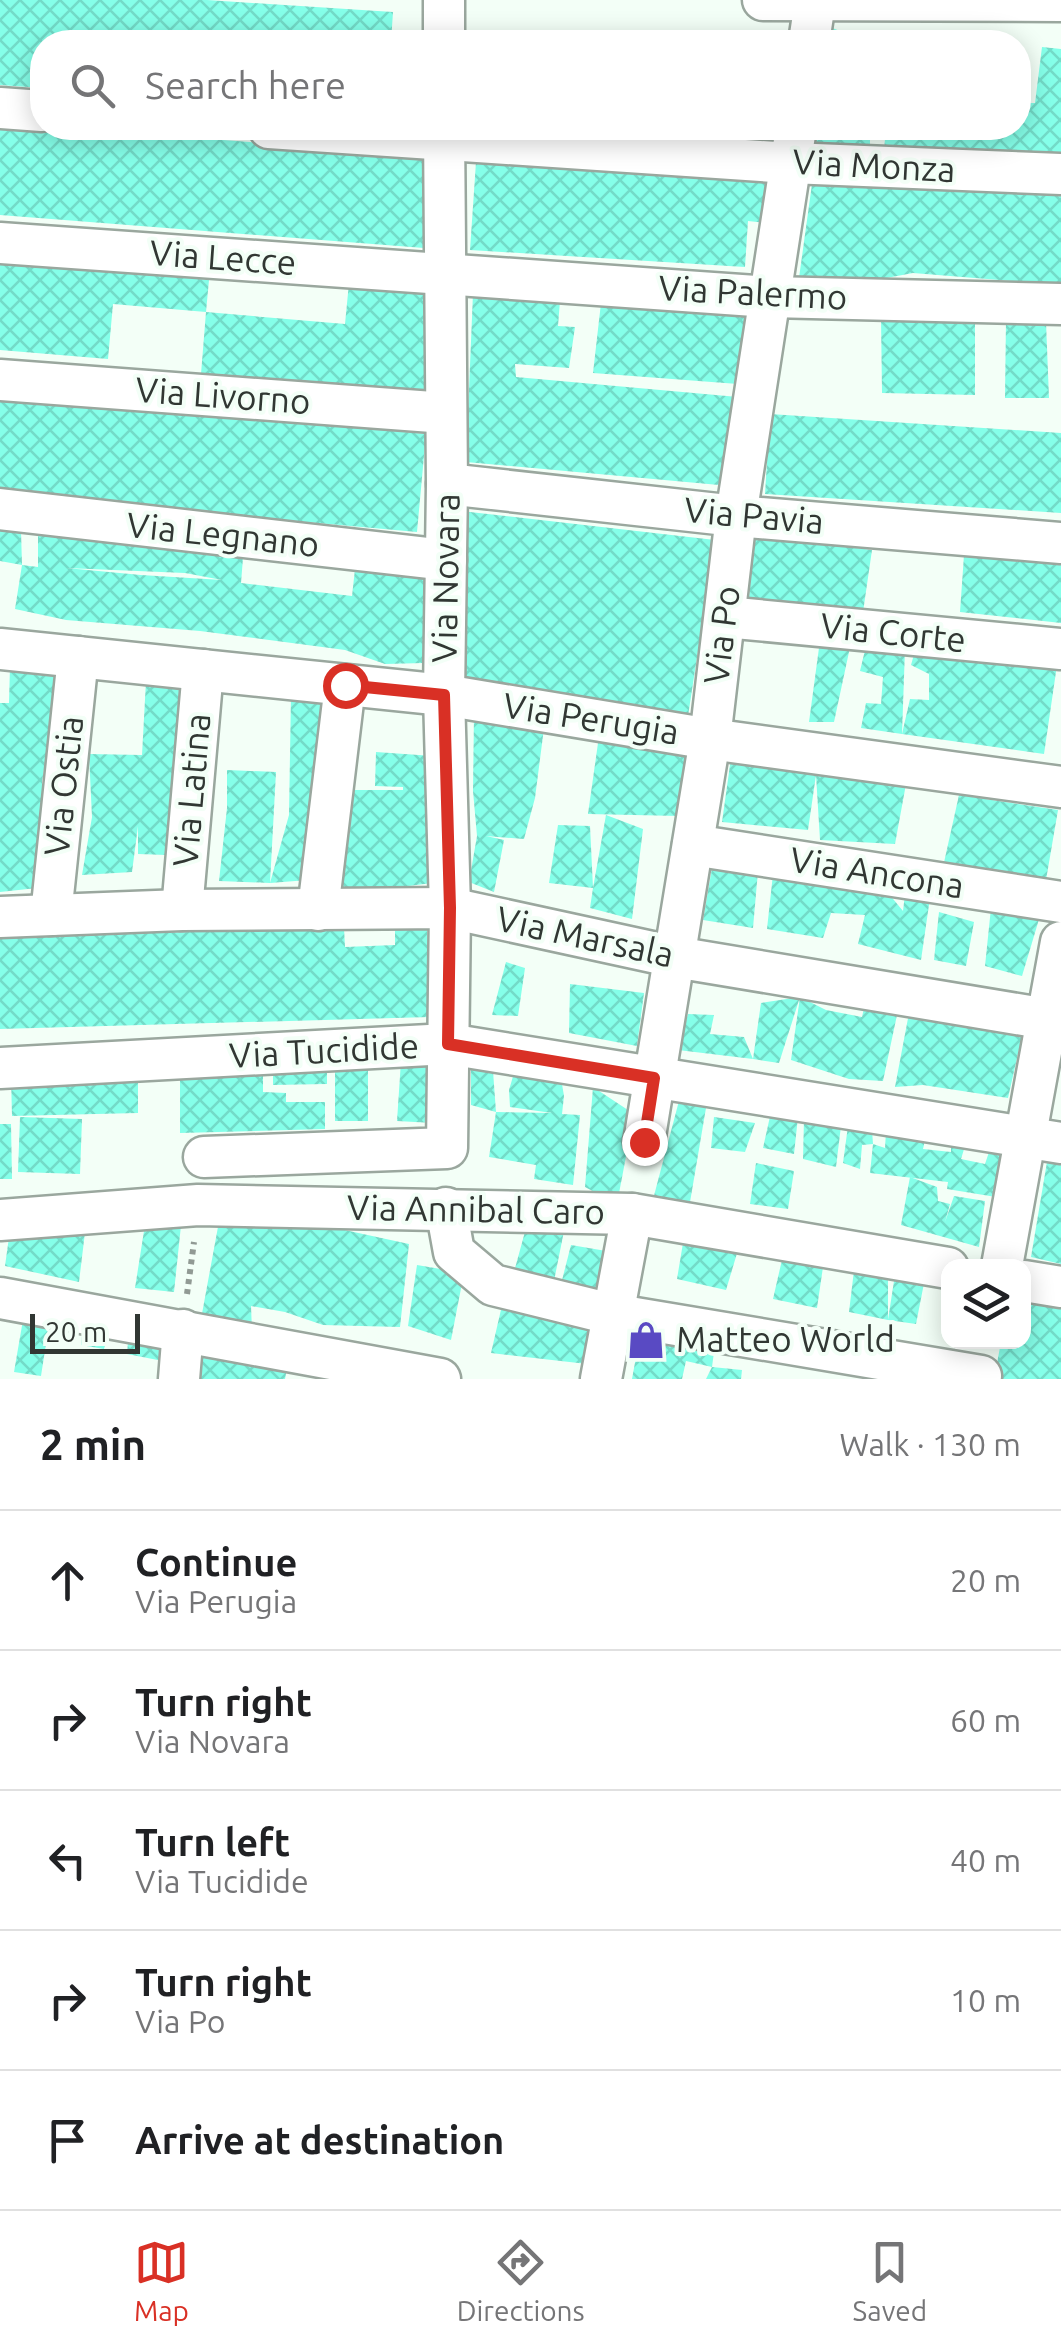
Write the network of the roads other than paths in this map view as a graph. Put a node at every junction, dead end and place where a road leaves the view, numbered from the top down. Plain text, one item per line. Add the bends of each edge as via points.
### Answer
1 (444, 0) edge
2 (763, 0) edge
3 (1061, 1) edge
4 (815, 2) junction
5 (444, 30) edge
6 (811, 30) edge
7 (0, 108) edge
8 (30, 110) edge
9 (444, 140) edge
10 (634, 140) edge
11 (793, 145) edge
12 (1061, 174) edge
13 (0, 243) edge
14 (446, 273) junction
15 (770, 297) junction
16 (1061, 304) edge
17 (0, 380) edge
18 (446, 412) junction
19 (447, 484) junction
20 (0, 509) edge
21 (736, 516) junction
22 (1061, 543) edge
23 (446, 560) junction
24 (724, 617) junction
25 (0, 649) edge
26 (1061, 650) edge
27 (78, 657) junction
28 (203, 670) junction
29 (345, 685) junction
30 (444, 695) junction
31 (710, 739) junction
32 (1061, 786) edge
33 (693, 845) junction
34 (1061, 902) edge
35 (450, 908) junction
36 (182, 910) junction
37 (318, 910) junction
38 (51, 915) junction
39 (0, 917) edge
40 (1061, 942) edge
41 (674, 957) junction
42 (1047, 1018) junction
43 (448, 1044) junction
44 (0, 1068) edge
45 (654, 1078) junction
46 (1043, 1141) edge
47 (644, 1142) dead end
48 (447, 1148) joint
49 (204, 1157) dead end
50 (446, 1208) junction
51 (632, 1214) junction
52 (0, 1220) edge
53 (1004, 1259) edge
54 (941, 1267) edge
55 (1031, 1282) edge
56 (1061, 1287) edge
57 (0, 1298) edge
58 (611, 1314) junction
59 (183, 1330) junction
60 (983, 1366) edge
61 (179, 1379) edge
62 (440, 1379) edge
63 (601, 1379) edge

1 - 5 street
2 - 4 street
3 - 4 street
4 - 6 street
7 - 8 street
9 - 14 street, Via Novara
10 - 11 street, Via Monza
11 - 12 street, Via Monza
11 - 15 street, Via Po
13 - 14 street, Via Lecce
14 - 15 street, Via Palermo
14 - 18 street, Via Novara
15 - 16 street, Via Palermo
15 - 21 street, Via Po
17 - 18 street, Via Livorno
18 - 19 street, Via Novara
19 - 21 street, Via Pavia
19 - 23 street, Via Novara
20 - 23 street, Via Legnano
21 - 22 street, Via Pavia
21 - 24 street, Via Po
23 - 30 street, Via Novara
24 - 26 street, Via Corte
24 - 31 street, Via Po
25 - 27 street, Via Perugia
27 - 28 street, Via Perugia
27 - 38 street, Via Ostia
28 - 29 street, Via Perugia
28 - 36 street, Via Latina
29 - 30 street, Via Perugia
29 - 37 street
30 - 31 street, Via Perugia
30 - 35 street, Via Novara
31 - 32 street, Via Perugia
31 - 33 street, Via Po
33 - 34 street, Via Ancona
33 - 41 street, Via Po
35 - 37 street, Via Marsala
35 - 41 street, Via Marsala
35 - 43 street, Via Novara
36 - 37 street, Via Marsala
36 - 38 street, Via Marsala
38 - 39 street, Via Marsala
40 - 42 street
41 - 42 street, Via Marsala
41 - 45 street, Via Po
42 - 46 street
43 - 44 street, Via Tucidide
43 - 45 street, Via Tucidide
43 - 48 street, Via Novara
45 - 46 street, Via Tucidide
45 - 47 street, Via Po
46 - 53 street
48 - 49 street, Via Annibal Caro
50 - 51 street, Via Annibal Caro
50 - 52 street, Via Annibal Caro via 198,1205
50 - 58 street via 454,1252 493,1284
51 - 54 street, Via Annibal Caro
51 - 58 street
55 - 56 street
57 - 59 street
58 - 60 street
58 - 63 street
59 - 61 street
59 - 62 street

